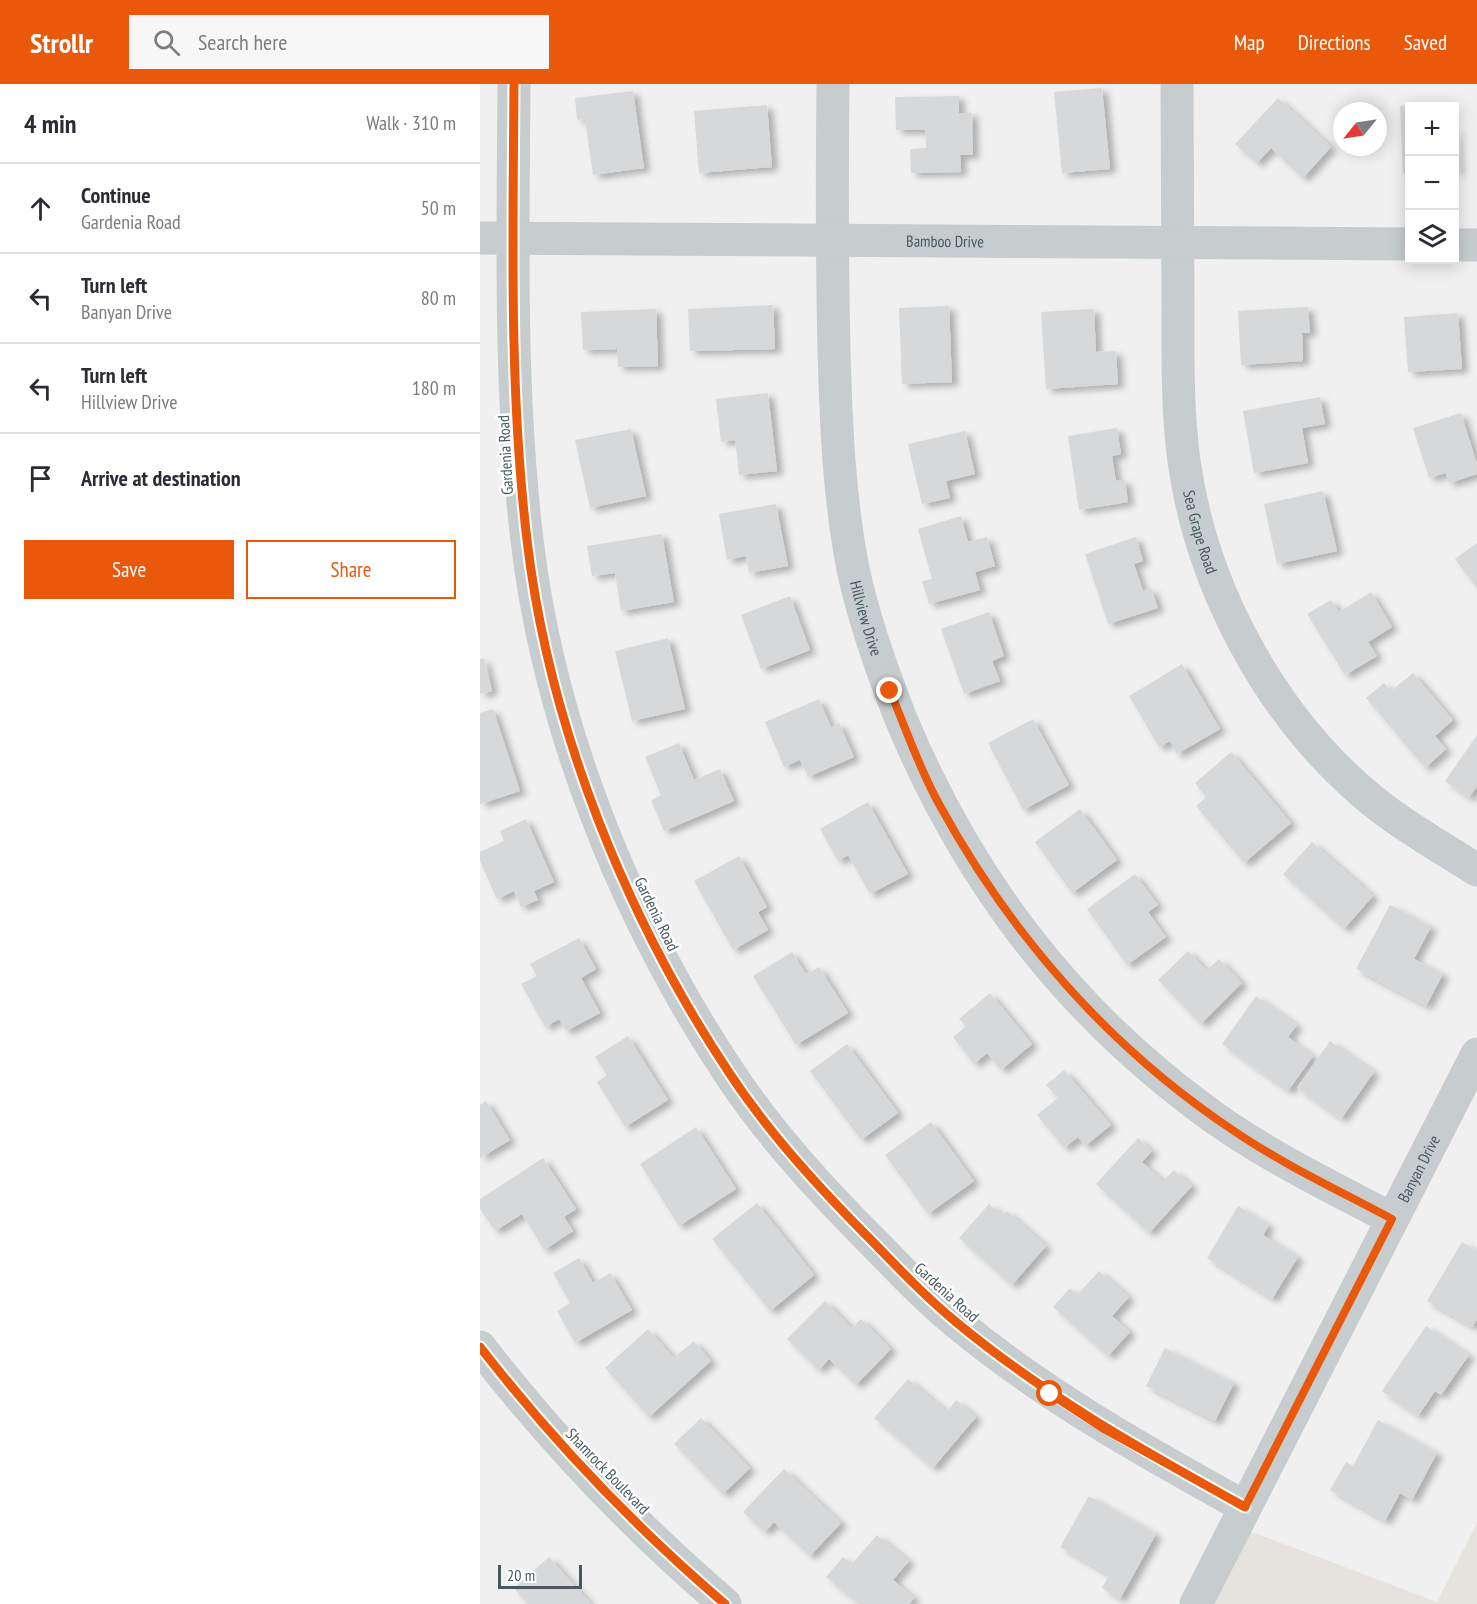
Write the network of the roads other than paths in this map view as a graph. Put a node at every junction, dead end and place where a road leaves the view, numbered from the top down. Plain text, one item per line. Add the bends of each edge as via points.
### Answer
1 (514, 84) edge
2 (832, 84) edge
3 (1177, 84) edge
4 (480, 238) edge
5 (513, 239) junction
6 (831, 239) junction
7 (1178, 243) junction
8 (1405, 244) edge
9 (1459, 244) edge
10 (1477, 245) edge
11 (1477, 870) edge
12 (1477, 1054) edge
13 (1392, 1219) junction
14 (480, 1347) edge
15 (1245, 1507) junction
16 (725, 1604) edge
17 (1196, 1604) edge

1 - 5 street, Gardenia Road
2 - 6 street, Hillview Drive
3 - 7 street, Sea Grape Road
4 - 5 street, Bamboo Drive
5 - 6 street, Bamboo Drive
5 - 15 street, Gardenia Road via 521,478 527,544 543,628 558,696 603,832 632,902 676,984 731,1076 776,1134 850,1219 954,1321 1050,1394
6 - 7 street, Bamboo Drive
6 - 13 street, Hillview Drive via 837,433 854,570 890,691 938,802 978,870 1036,952 1118,1039 1238,1134
7 - 8 street, Bamboo Drive
7 - 11 street, Sea Grape Road via 1178,386 1184,461 1198,531 1231,614 1277,695 1331,763 1383,809
9 - 10 street
12 - 13 street, Banyan Drive
13 - 15 street, Banyan Drive
14 - 16 street, Shamrock Boulevard via 619,1506
15 - 17 street, Banyan Drive

